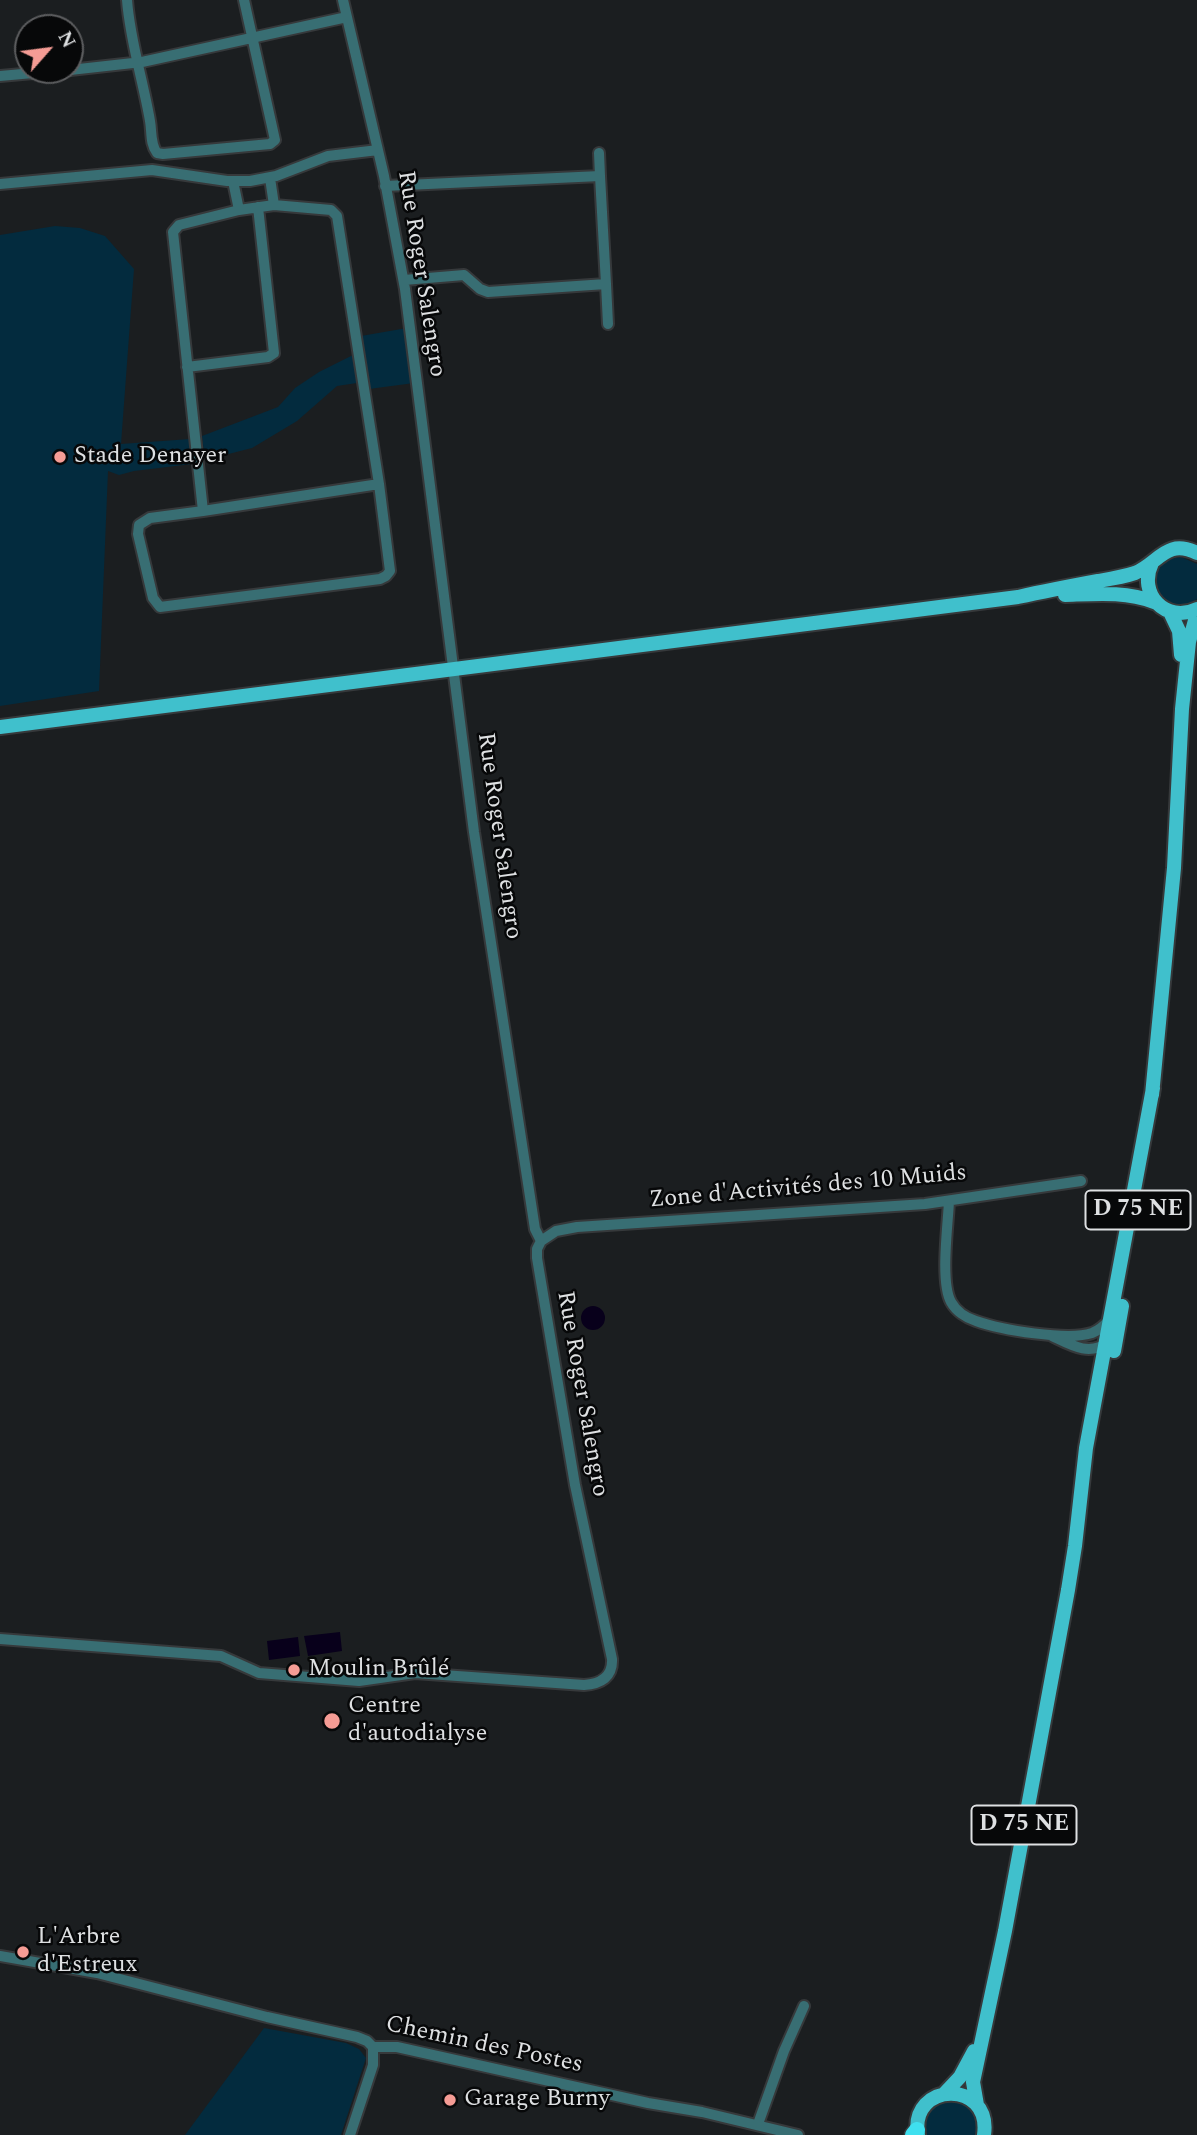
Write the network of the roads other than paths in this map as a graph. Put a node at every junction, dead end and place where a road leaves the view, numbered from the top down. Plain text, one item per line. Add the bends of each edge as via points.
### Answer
1 (127, 0) edge
2 (244, 0) edge
3 (344, 0) edge
4 (347, 17) junction
5 (253, 38) junction
6 (137, 63) junction
7 (84, 68) edge
8 (377, 150) junction
9 (599, 153) dead end
10 (600, 176) junction
11 (270, 177) junction
12 (233, 181) junction
13 (0, 184) edge
14 (385, 186) junction
15 (274, 205) junction
16 (258, 207) junction
17 (239, 210) junction
18 (404, 280) junction
19 (606, 284) junction
20 (608, 324) dead end
21 (187, 367) junction
22 (379, 484) junction
23 (203, 510) junction
24 (1197, 553) edge
25 (1152, 564) junction
26 (1018, 597) junction
27 (1154, 602) junction
28 (1197, 611) edge
29 (1170, 612) junction
30 (455, 667) junction
31 (1182, 709) junction
32 (0, 727) edge
33 (1153, 1088) junction
34 (1082, 1181) dead end
35 (948, 1201) junction
36 (541, 1241) junction
37 (1110, 1317) junction
38 (1117, 1332) junction
39 (1049, 1335) junction
40 (1084, 1335) junction
41 (1105, 1345) junction
42 (1083, 1350) junction
43 (1112, 1359) junction
44 (1098, 1386) junction
45 (1075, 1546) junction
46 (0, 1639) edge
47 (0, 1956) edge
48 (804, 2006) dead end
49 (982, 2030) junction
50 (373, 2047) junction
51 (944, 2094) junction
52 (977, 2105) junction
53 (758, 2124) junction
54 (916, 2133) edge
55 (350, 2135) edge
56 (798, 2135) edge
57 (984, 2135) edge

1 - 6 street
2 - 5 street
3 - 4 street, Rue Roger Salengro
4 - 5 street
4 - 8 street, Rue Roger Salengro
5 - 6 street
5 - 6 street via 275,135 270,144 157,153
6 - 7 street
8 - 11 street via 328,156
8 - 14 street, Rue Roger Salengro
9 - 10 street
10 - 14 street
10 - 19 street
11 - 12 street
11 - 15 street
12 - 13 street via 152,170
12 - 17 street
14 - 18 street, Rue Roger Salengro
15 - 16 street
15 - 22 street via 331,210 337,216
16 - 17 street
16 - 21 street via 274,353 268,358
17 - 21 street via 178,225 173,232
18 - 19 street via 464,275 488,292
18 - 30 street, Rue Roger Salengro
19 - 20 street
21 - 23 street
22 - 23 street
22 - 23 street via 390,565 384,578 160,607 153,598 139,525 150,518
24 - 25 main road via 1173,549
25 - 26 main road via 1124,576
25 - 27 main road via 1147,583
26 - 27 main road via 1116,594
26 - 30 main road
27 - 29 main road
28 - 29 main road
28 - 31 main road, D 75 NE
29 - 31 main road, D 75 NE via 1180,640
30 - 32 main road
30 - 36 street, Rue Roger Salengro via 497,987 535,1228
31 - 33 main road, D 75 NE via 1169,940
33 - 37 main road, D 75 NE
33 - 38 main road, D 75 NE
34 - 35 street, Zone d'Activités des 10 Muids
35 - 36 street, Zone d'Activités des 10 Muids via 577,1227
35 - 39 street via 946,1284 954,1306 978,1322
36 - 46 street, Rue Roger Salengro via 537,1255 549,1335 581,1516 611,1649 609,1675 600,1682 588,1685 415,1673 359,1681 259,1673 221,1656
37 - 40 street via 1102,1328
37 - 41 main road, D 75 NE
38 - 41 street
38 - 43 main road, D 75 NE
39 - 40 street
39 - 42 street
40 - 41 street
41 - 42 street
41 - 43 street
41 - 44 main road, D 75 NE
42 - 44 street via 1095,1364
43 - 45 main road, D 75 NE
44 - 45 main road, D 75 NE
45 - 49 main road, D 75 NE via 1005,1931
47 - 50 street, Chemin des Postes via 97,1973 356,2037
48 - 53 street
49 - 51 main road, D 75 NE via 964,2072
49 - 52 main road, D 75 NE via 973,2082
50 - 53 street, Chemin des Postes via 397,2047
50 - 55 street via 373,2065
51 - 52 main road via 962,2095
51 - 54 main road via 924,2107
52 - 57 main road
53 - 56 street, Chemin des Postes

